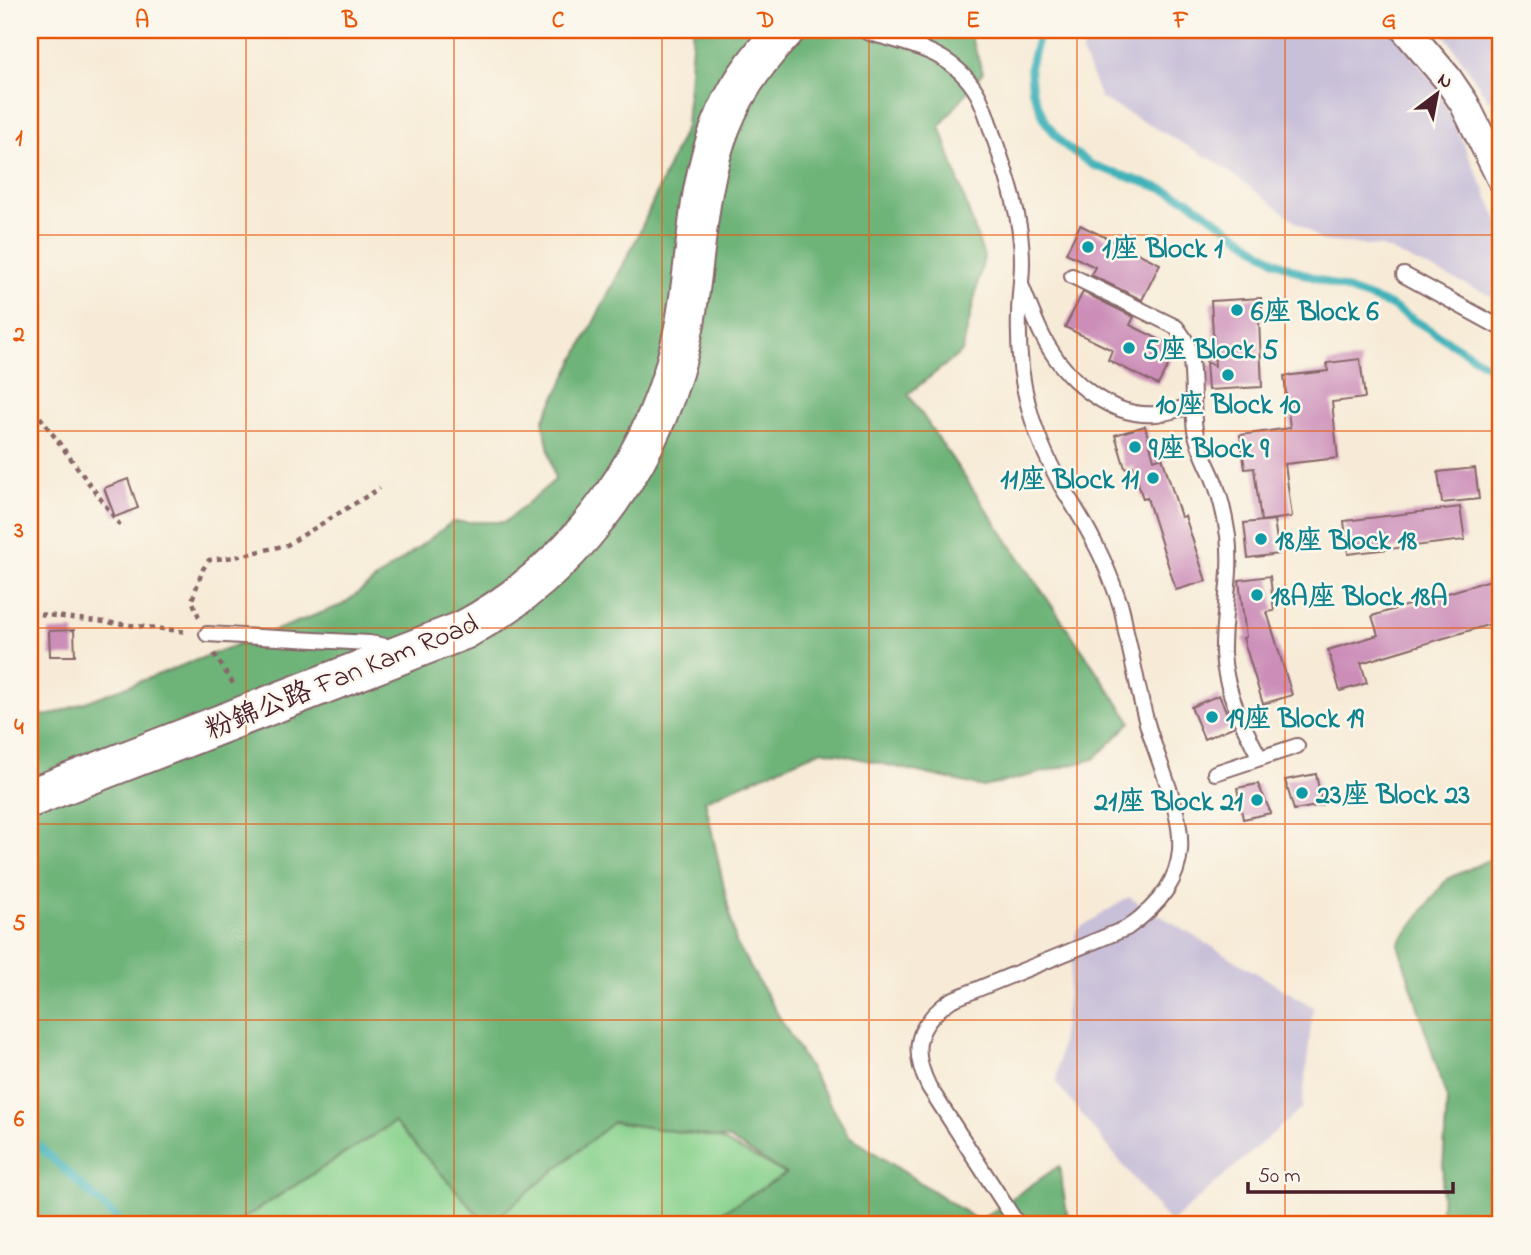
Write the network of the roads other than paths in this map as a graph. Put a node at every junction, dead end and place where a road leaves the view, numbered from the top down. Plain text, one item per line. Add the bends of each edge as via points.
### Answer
1 (785, 30) edge
2 (863, 30) edge
3 (1406, 30) edge
4 (1501, 178) edge
5 (1404, 275) dead end
6 (1072, 276) dead end
7 (1022, 286) junction
8 (1501, 328) edge
9 (1193, 405) junction
10 (207, 634) road end
11 (398, 656) junction
12 (1297, 746) dead end
13 (1260, 758) junction
14 (1215, 773) dead end
15 (30, 798) edge
16 (1018, 1225) edge

1 - 11 main road, 粉錦公路 Fan Kam Road via 744,81 721,125 708,169 673,377 625,479 581,537 519,595 464,630
2 - 7 lane via 932,52 958,71 978,95 1015,203
3 - 4 street via 1464,103
5 - 8 lane
6 - 9 lane via 1175,327 1190,355
7 - 9 lane via 1047,345 1080,385 1118,409 1137,414
7 - 16 lane via 1020,358 1027,403 1042,446 1094,542 1120,602 1148,728 1175,804 1180,852 1163,896 1127,928 951,1000 935,1011 923,1028 920,1068 929,1087
9 - 13 lane via 1195,430 1228,538 1223,656 1235,705
10 - 11 lane via 369,643 386,646
11 - 15 main road, 粉錦公路 Fan Kam Road
12 - 13 lane
13 - 14 lane

